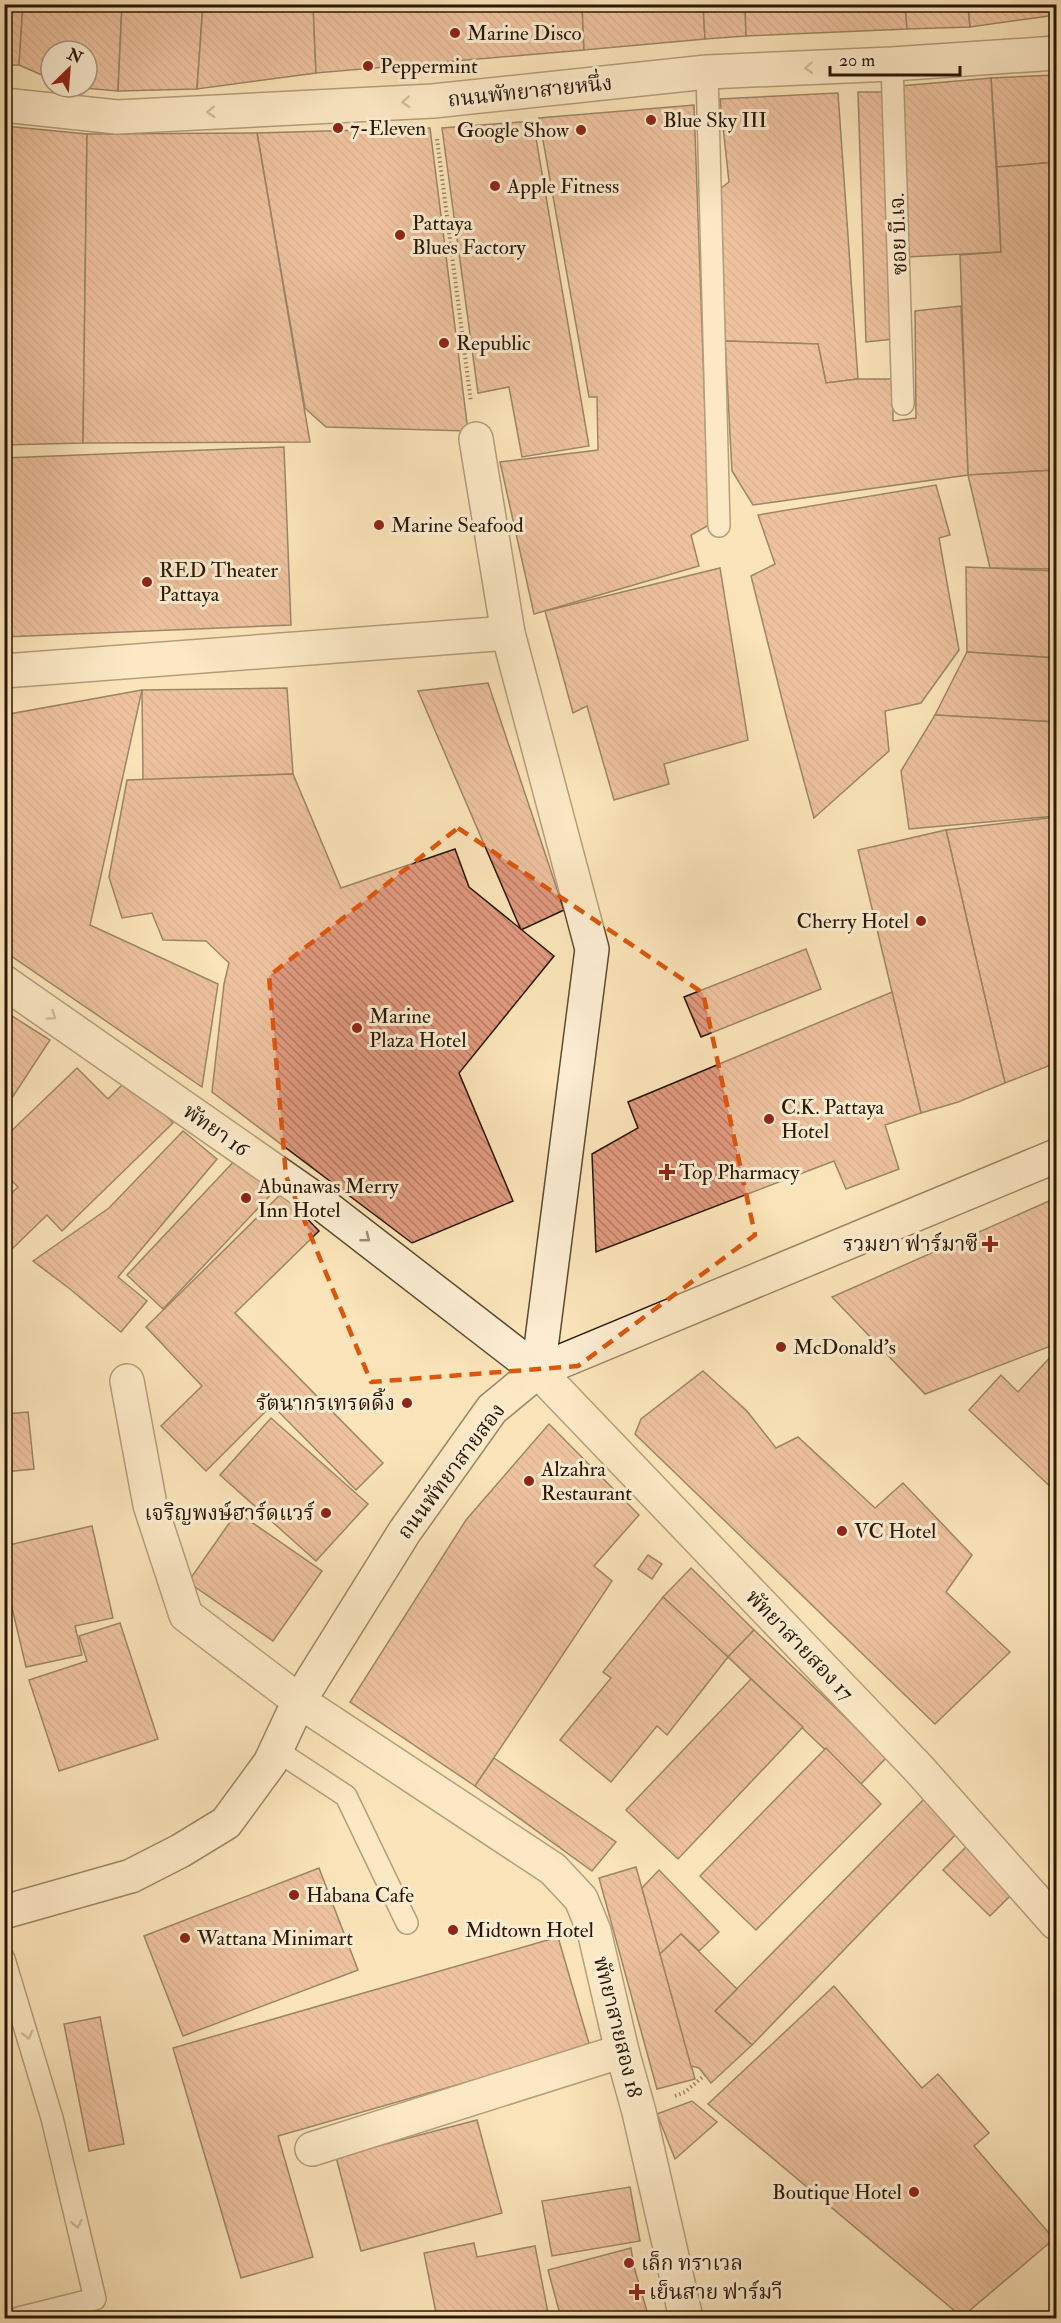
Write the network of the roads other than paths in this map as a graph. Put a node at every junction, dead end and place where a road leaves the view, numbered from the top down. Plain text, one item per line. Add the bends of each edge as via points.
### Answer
1 (1056, 52) edge
2 (892, 64) junction
3 (707, 72) junction
4 (4, 105) edge
5 (903, 404) dead end
6 (476, 439) road end
7 (719, 526) dead end
8 (508, 633) junction
9 (4, 671) edge
10 (4, 982) edge
11 (1056, 1156) edge
12 (538, 1371) junction
13 (127, 1381) dead end
14 (299, 1701) junction
15 (276, 1750) junction
16 (4, 1912) edge
17 (407, 1923) dead end
18 (1056, 1923) edge
19 (4, 1959) edge
20 (622, 2051) junction
21 (312, 2149) dead end
22 (19, 2319) edge
23 (686, 2319) edge

1 - 2 street, ถนนพัทยาสายหนึ่ง
2 -> 3 street, ถนนพัทยาสายหนึ่ง
2 - 5 lane, ซอย บี.เจ.
3 -> 4 street, ถนนพัทยาสายหนึ่ง via 433,101 117,117
3 - 7 lane
6 - 8 street
8 - 9 street
8 - 12 street via 591,949
10 -> 12 street, พัทยา 16 via 322,1204
11 - 12 street, ถนนพัทยาสายสอง
12 - 14 street, ถนนพัทยาสายสอง via 492,1409 405,1531
12 - 18 street, พัทยาสายสอง 17 via 920,1770
13 - 14 street, พัทยาสายสอง 18 via 150,1505 186,1615
14 - 15 street, ถนนพัทยาสายสอง
14 - 20 street, พัทยาสายสอง 18 via 553,1869 581,1899 594,1931
15 - 16 street, ถนนพัทยาสายสอง via 226,1823 180,1851 131,1876
15 - 17 lane via 346,1796
19 -> 22 lane via 52,2118 96,2300
20 - 21 street
20 - 23 street, พัทยาสายสอง 18

